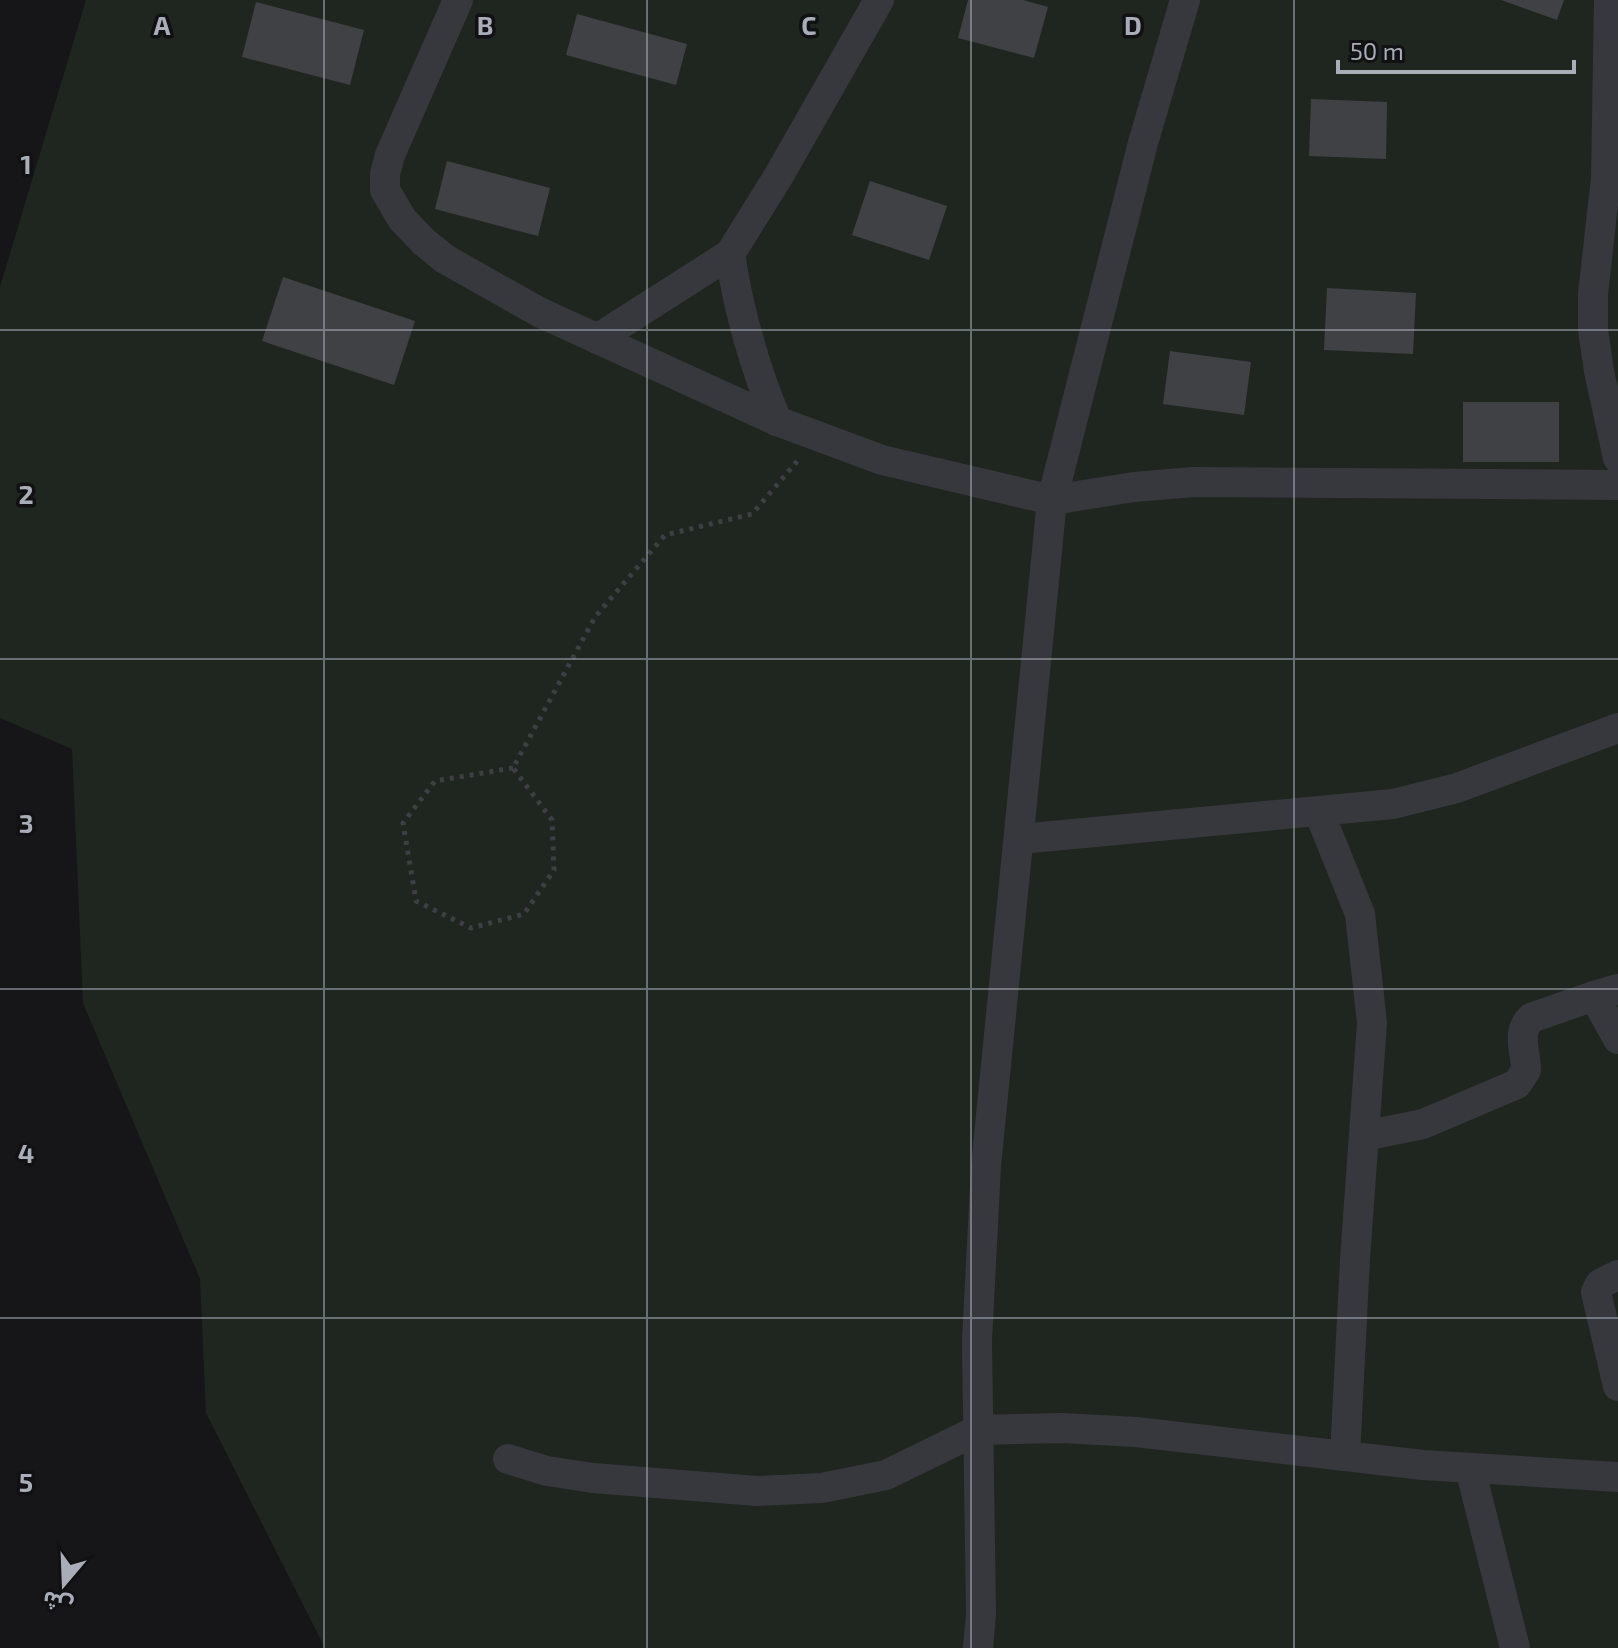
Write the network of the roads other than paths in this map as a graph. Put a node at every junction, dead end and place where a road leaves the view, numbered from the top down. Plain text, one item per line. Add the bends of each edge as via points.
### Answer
1 (458, 0) edge
2 (879, 0) edge
3 (1185, 0) edge
4 (1609, 0) edge
5 (730, 254) junction
6 (597, 339) junction
7 (1614, 418) edge
8 (777, 421) junction
9 (1618, 458) edge
10 (1618, 485) edge
11 (1052, 500) junction
12 (1618, 728) edge
13 (1319, 812) junction
14 (1020, 839) junction
15 (1606, 992) edge
16 (1618, 1039) edge
17 (1364, 1136) junction
18 (1618, 1275) edge
19 (1618, 1386) edge
20 (978, 1430) junction
21 (1345, 1456) junction
22 (508, 1459) dead end
23 (1470, 1468) junction
24 (1618, 1477) edge
25 (978, 1648) edge
26 (1515, 1648) edge

1 - 6 street via 390,155 385,190 402,219 445,259
2 - 5 street
3 - 11 street
4 - 7 street via 1606,178 1593,330
5 - 6 street
5 - 8 street via 750,351
6 - 8 street
7 - 9 street
8 - 11 street via 882,460
10 - 11 street via 1194,482
11 - 14 street
12 - 13 street via 1421,799
13 - 14 street
13 - 17 street via 1360,914 1366,956 1372,1023
14 - 20 street via 986,1166
15 - 16 street
15 - 17 street via 1525,1023 1526,1070 1517,1084 1423,1124
17 - 21 street
18 - 19 street via 1596,1292
20 - 21 street via 1136,1432
20 - 22 street via 886,1475 822,1488 757,1491 593,1478
20 - 25 street
21 - 23 street
23 - 24 street
23 - 26 street

